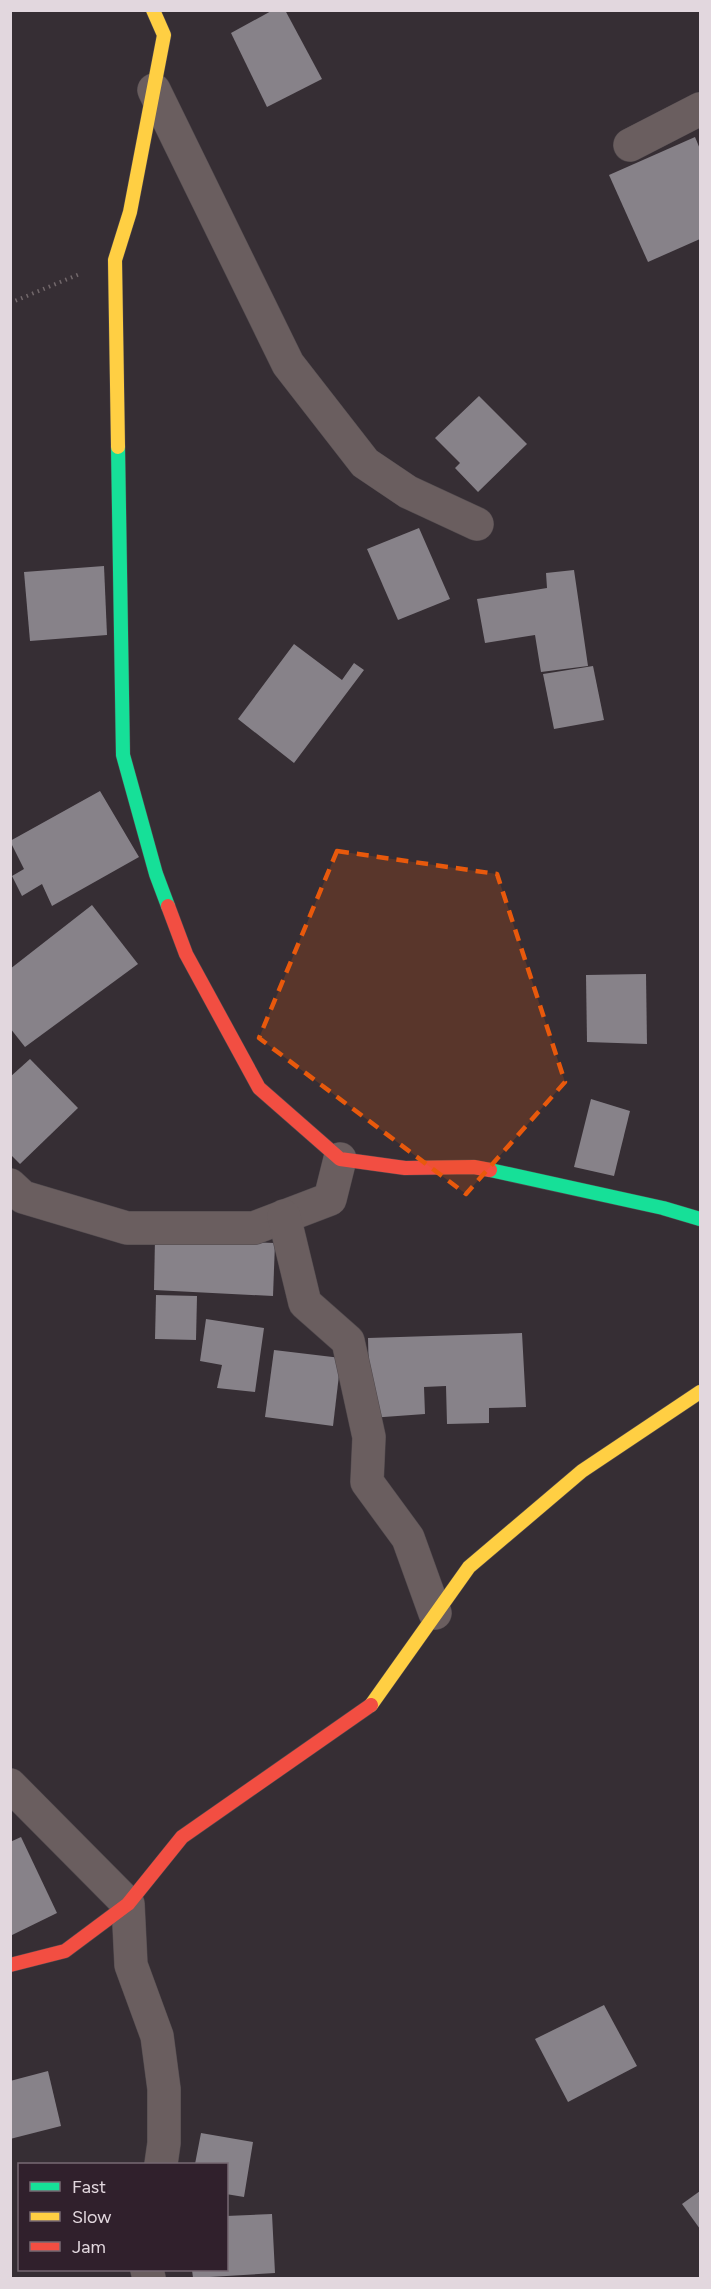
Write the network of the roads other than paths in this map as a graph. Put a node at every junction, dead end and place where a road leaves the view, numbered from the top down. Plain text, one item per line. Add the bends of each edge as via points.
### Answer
1 (153, 10) edge
2 (154, 90) junction
3 (700, 109) edge
4 (630, 145) dead end
5 (477, 524) dead end
6 (340, 1159) junction
7 (10, 1185) edge
8 (284, 1216) junction
9 (700, 1219) edge
10 (700, 1392) edge
11 (435, 1613) junction
12 (10, 1785) edge
13 (128, 1904) junction
14 (10, 1965) edge
15 (161, 2163) edge

1 - 2 street via 164,35
2 - 5 street via 288,364 365,463 408,492
2 - 6 street via 130,212 115,260 123,755 156,874 186,954 259,1088
3 - 4 street
6 - 8 street via 330,1198
6 - 9 street via 405,1168 474,1167
7 - 8 street via 23,1197 127,1228 254,1228
8 - 11 street via 305,1303 348,1341 369,1437 367,1482 408,1538
10 - 11 street via 582,1471 469,1567
11 - 13 street via 371,1705 182,1838
12 - 13 street
13 - 14 street via 65,1951
13 - 15 street via 131,1965 157,2036 164,2089

